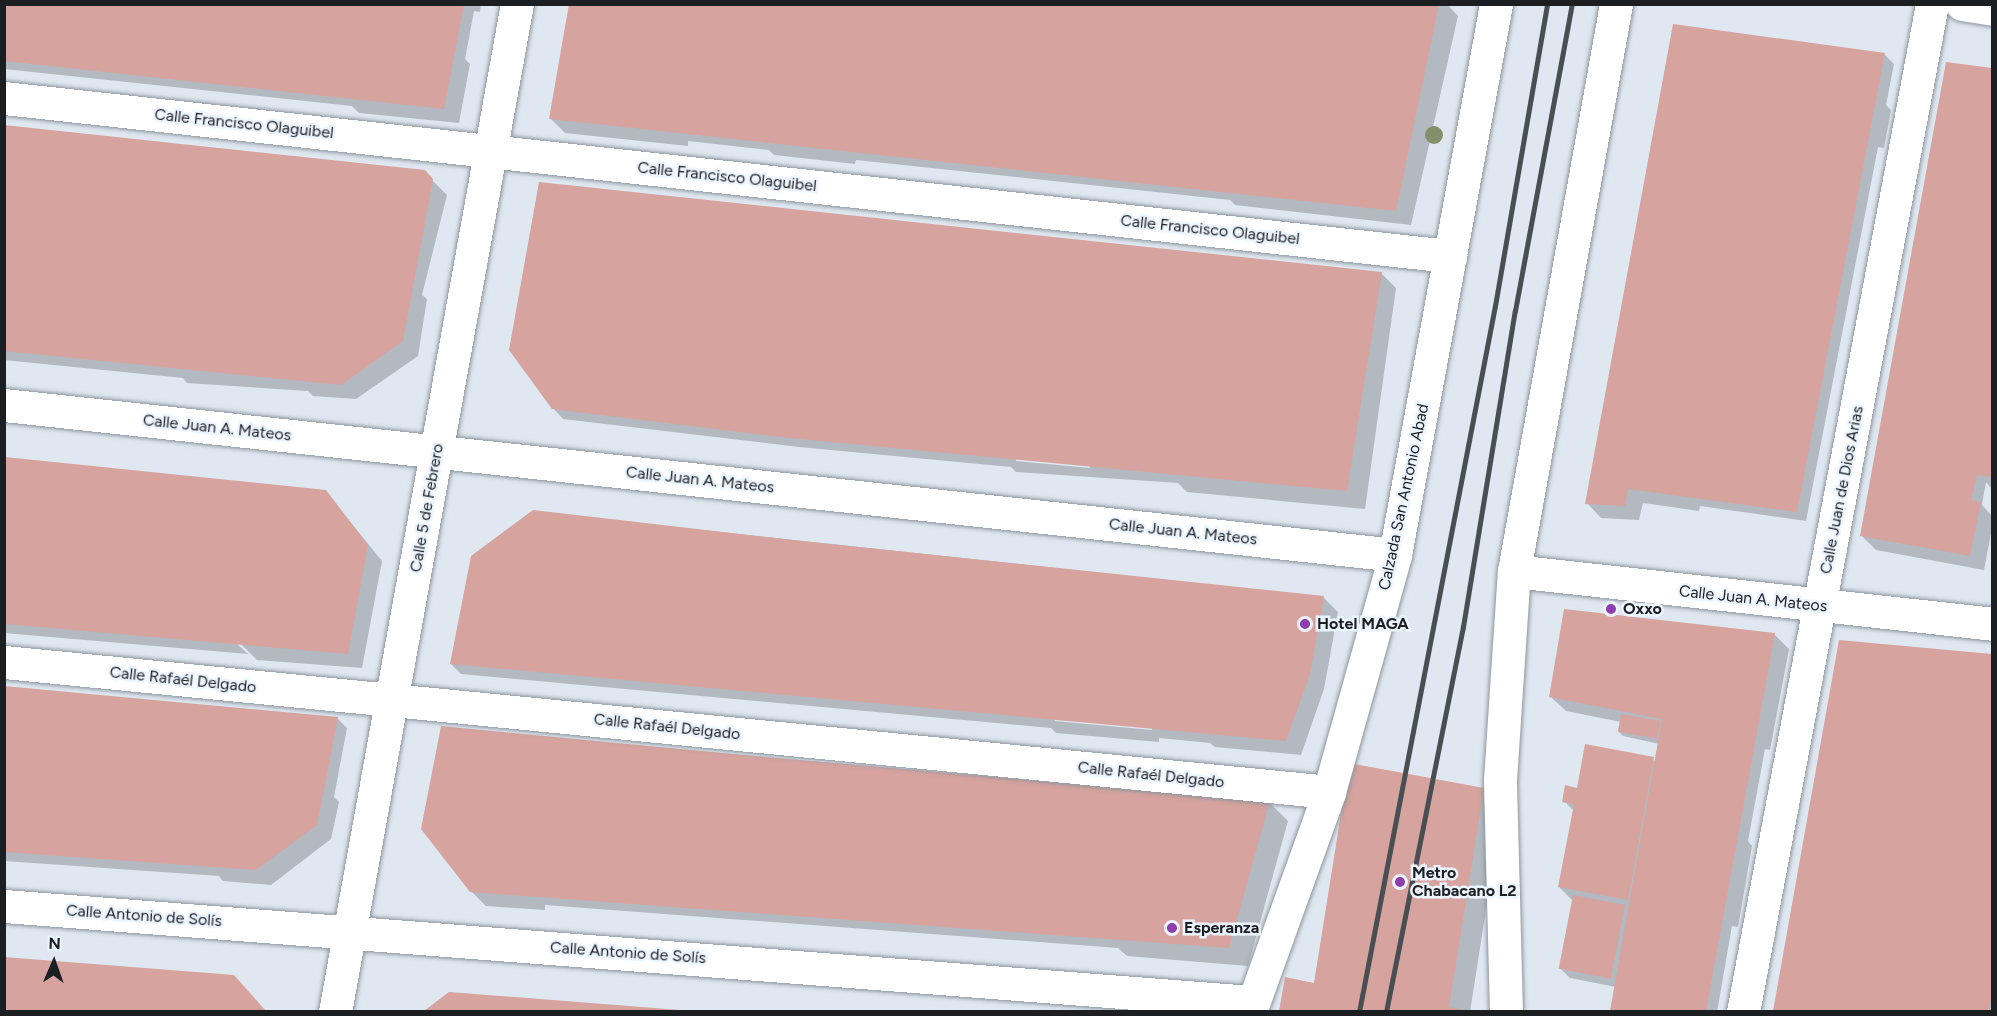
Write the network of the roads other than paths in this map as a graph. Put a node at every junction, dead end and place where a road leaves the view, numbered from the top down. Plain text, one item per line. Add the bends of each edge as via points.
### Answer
1 (517, 4) edge
2 (1496, 4) edge
3 (1616, 4) edge
4 (1932, 4) edge
5 (1962, 4) edge
6 (1992, 9) edge
7 (4, 98) edge
8 (490, 151) junction
9 (1450, 256) junction
10 (4, 405) edge
11 (438, 452) junction
12 (1395, 555) junction
13 (1514, 571) junction
14 (1820, 607) junction
15 (1992, 624) edge
16 (4, 662) edge
17 (393, 700) junction
18 (1329, 792) junction
19 (4, 906) edge
20 (347, 932) junction
21 (1251, 1007) edge
22 (335, 1011) edge
23 (1506, 1011) edge
24 (1743, 1011) edge

1 - 8 main road, Calle 5 de Febrero
2 - 9 main road, Calzada San Antonio Abad
3 - 13 main road
4 - 14 main road, Calle Juan de Dios Arias
5 - 6 main road
7 - 8 main road, Calle Francisco Olaguibel
8 - 9 main road, Calle Francisco Olaguibel
8 - 11 main road, Calle 5 de Febrero
9 - 12 main road, Calzada San Antonio Abad
10 - 11 main road, Calle Juan A. Mateos
11 - 12 main road, Calle Juan A. Mateos
11 - 17 main road, Calle 5 de Febrero
12 - 18 main road, Calzada San Antonio Abad
13 - 14 main road, Calle Juan A. Mateos
13 - 23 main road via 1500,780
14 - 15 main road, Calle Juan A. Mateos
14 - 24 main road, Calle Juan de Dios Arias
16 - 17 main road, Calle Rafaél Delgado
17 - 18 main road, Calle Rafaél Delgado
17 - 20 main road, Calle 5 de Febrero
18 - 21 main road, Calzada San Antonio Abad
19 - 20 main road, Calle Antonio de Solís
20 - 21 main road, Calle Antonio de Solís
20 - 22 main road, Calle 5 de Febrero

